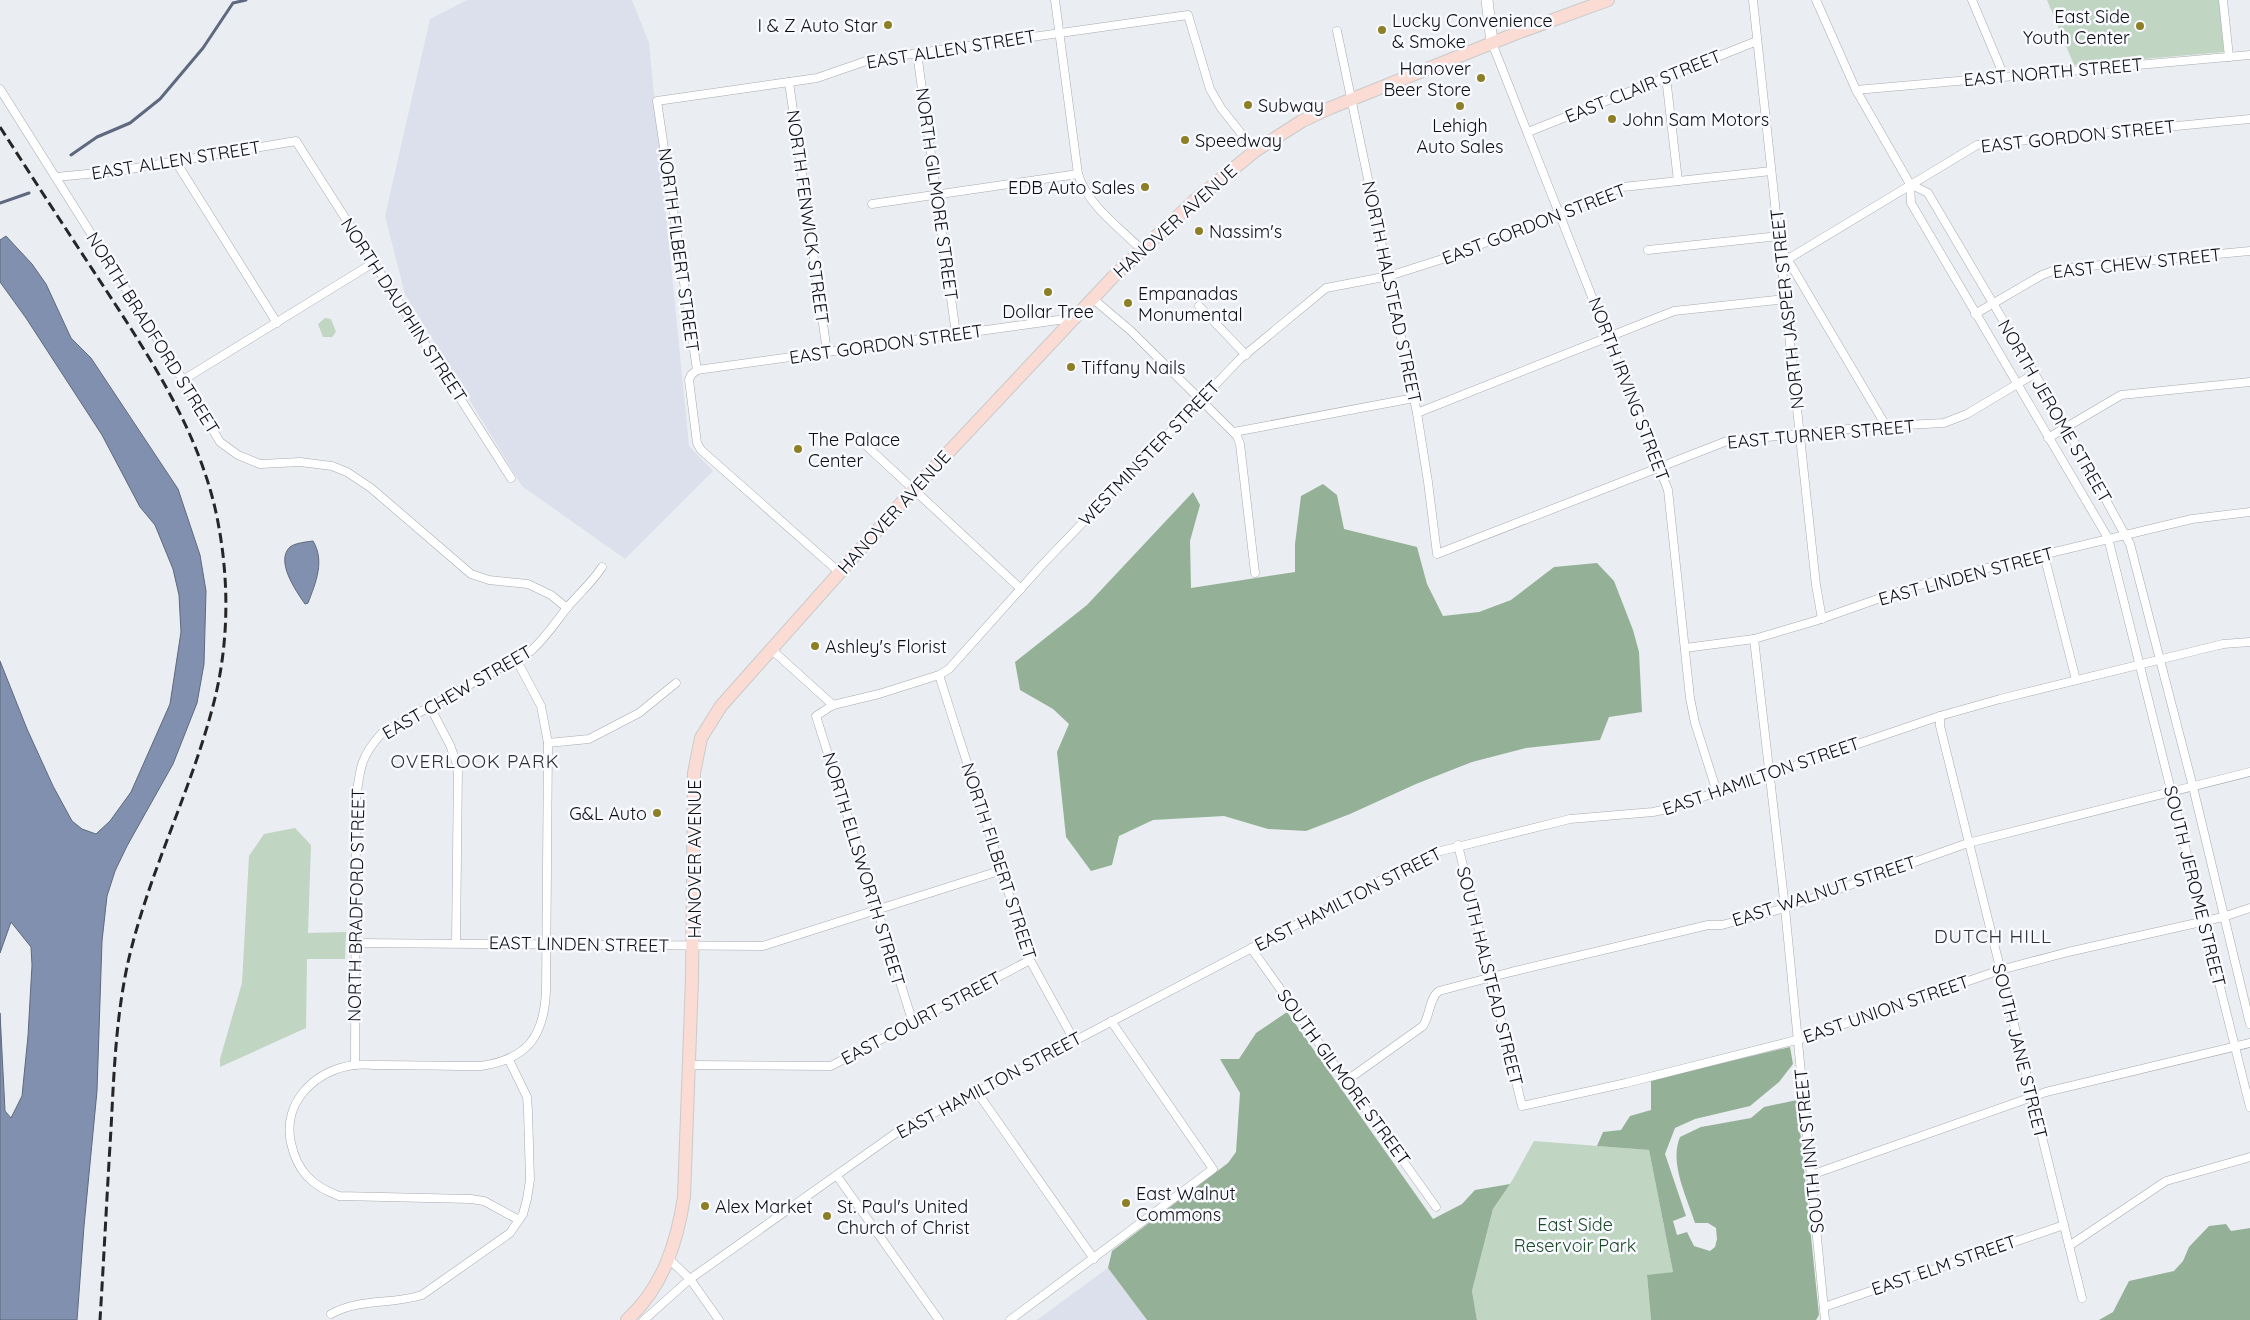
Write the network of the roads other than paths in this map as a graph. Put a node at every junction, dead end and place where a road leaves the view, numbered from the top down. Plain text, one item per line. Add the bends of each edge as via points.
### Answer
1 (1055, 0) edge
2 (1487, 0) edge
3 (1608, 0) edge
4 (1753, 0) edge
5 (1816, 0) edge
6 (1972, 0) edge
7 (2224, 0) edge
8 (1337, 31) dead end
9 (1059, 32) junction
10 (1757, 41) junction
11 (1492, 43) junction
12 (917, 53) junction
13 (2250, 55) edge
14 (2229, 57) junction
15 (2004, 76) junction
16 (1666, 77) junction
17 (789, 82) junction
18 (0, 90) edge
19 (1856, 90) junction
20 (1352, 100) junction
21 (657, 101) joint
22 (2250, 119) edge
23 (1528, 132) junction
24 (296, 141) joint
25 (1255, 151) junction
26 (176, 162) junction
27 (1771, 170) junction
28 (1078, 174) junction
29 (56, 177) junction
30 (1678, 181) junction
31 (1910, 184) junction
32 (936, 194) junction
33 (872, 204) dead end
34 (1560, 212) junction
35 (1779, 236) junction
36 (1780, 244) junction
37 (1142, 250) junction
38 (1648, 250) dead end
39 (2250, 251) edge
40 (1788, 259) junction
41 (373, 263) junction
42 (1389, 276) junction
43 (1092, 298) junction
44 (1786, 299) junction
45 (1992, 304) junction
46 (1199, 306) dead end
47 (1975, 314) junction
48 (1075, 318) junction
49 (277, 323) junction
50 (956, 334) junction
51 (1609, 337) junction
52 (827, 352) junction
53 (1246, 355) junction
54 (696, 370) junction
55 (2034, 374) junction
56 (184, 380) junction
57 (2250, 382) edge
58 (2017, 384) junction
59 (1414, 398) junction
60 (1201, 399) junction
61 (1417, 414) junction
62 (1886, 426) junction
63 (2066, 428) junction
64 (1234, 432) junction
65 (1800, 433) junction
66 (857, 437) dead end
67 (2048, 438) junction
68 (1660, 467) junction
69 (512, 478) dead end
70 (913, 490) junction
71 (2250, 512) edge
72 (2126, 534) junction
73 (2108, 538) junction
74 (1437, 554) joint
75 (2044, 555) junction
76 (602, 567) dead end
77 (839, 572) junction
78 (1255, 572) dead end
79 (1020, 589) junction
80 (567, 608) junction
81 (1822, 619) junction
82 (1754, 639) junction
83 (2250, 642) edge
84 (1685, 648) junction
85 (772, 650) junction
86 (516, 659) junction
87 (2160, 661) junction
88 (2140, 665) junction
89 (939, 674) junction
90 (2076, 680) junction
91 (676, 683) dead end
92 (833, 705) junction
93 (430, 707) junction
94 (1940, 716) junction
95 (548, 743) junction
96 (369, 747) joint
97 (2250, 772) edge
98 (1770, 774) junction
99 (2193, 787) junction
100 (1718, 792) junction
101 (2172, 792) junction
102 (1968, 843) junction
103 (1458, 845) junction
104 (1002, 870) junction
105 (1785, 908) junction
106 (2250, 908) edge
107 (877, 910) junction
108 (2223, 917) junction
109 (2203, 921) junction
110 (355, 943) junction
111 (456, 943) junction
112 (546, 945) junction
113 (693, 945) junction
114 (1251, 948) junction
115 (1030, 960) junction
116 (2000, 970) junction
117 (1491, 977) junction
118 (1112, 1021) junction
119 (913, 1023) junction
120 (2250, 1024) edge
121 (1074, 1040) junction
122 (1798, 1040) junction
123 (2250, 1043) edge
124 (2236, 1046) junction
125 (509, 1060) junction
126 (355, 1064) junction
127 (690, 1065) junction
128 (1346, 1081) junction
129 (977, 1092) junction
130 (2033, 1097) junction
131 (1522, 1106) joint
132 (2250, 1107) edge
133 (2250, 1157) edge
134 (1811, 1175) junction
135 (837, 1176) junction
136 (1436, 1207) dead end
137 (519, 1220) junction
138 (2064, 1225) junction
139 (2069, 1246) junction
140 (669, 1259) junction
141 (1094, 1259) junction
142 (690, 1279) junction
143 (2082, 1298) dead end
144 (1824, 1307) junction
145 (331, 1314) dead end
146 (628, 1320) edge
147 (644, 1320) edge
148 (719, 1320) edge
149 (939, 1320) edge
150 (1010, 1320) edge
151 (1825, 1320) edge

1 - 9 street
2 - 11 main road, NORTH IRVING STREET
3 - 11 main road, HANOVER AVENUE
4 - 10 street, NORTH JASPER STREET
5 - 19 street, NORTH JEROME STREET
6 - 15 street
7 - 14 street
8 - 20 street, NORTH HALSTEAD STREET
9 - 12 street, EAST ALLEN STREET
9 - 25 street, EAST ALLEN STREET via 1188,15 1210,89
9 - 28 street
10 - 16 street, EAST CLAIR STREET
10 - 27 street, NORTH JASPER STREET
11 - 20 main road, HANOVER AVENUE
11 - 23 street, NORTH IRVING STREET
12 - 17 street, EAST ALLEN STREET via 869,60 828,75
12 - 32 street, NORTH GILMORE STREET
13 - 14 street, EAST NORTH STREET
14 - 15 street, EAST NORTH STREET
15 - 19 street, EAST NORTH STREET
16 - 23 street, EAST CLAIR STREET
16 - 30 street
17 - 21 street, EAST ALLEN STREET
17 - 52 street, NORTH FENWICK STREET
18 - 29 street, NORTH BRADFORD STREET
19 - 31 street, NORTH JEROME STREET
20 - 25 main road, HANOVER AVENUE via 1302,121
20 - 42 street, NORTH HALSTEAD STREET
21 - 54 street, NORTH FILBERT STREET
22 - 31 street, EAST GORDON STREET via 1977,145
23 - 34 street, NORTH IRVING STREET
24 - 26 street, EAST ALLEN STREET
24 - 41 street, NORTH DAUPHIN STREET
25 - 37 main road, HANOVER AVENUE via 1194,201
26 - 29 street, EAST ALLEN STREET
26 - 49 street
27 - 30 street, EAST GORDON STREET
27 - 35 street, NORTH JASPER STREET
28 - 32 street
28 - 37 street via 1094,203
29 - 56 street, NORTH BRADFORD STREET
30 - 34 street, EAST GORDON STREET via 1623,187
31 - 40 street, EAST GORDON STREET
31 - 45 street, NORTH JEROME STREET via 1928,193
31 - 47 street, NORTH JEROME STREET via 1911,203
32 - 33 street
32 - 50 street, NORTH GILMORE STREET
34 - 42 street, EAST GORDON STREET via 1452,256
34 - 51 street, NORTH IRVING STREET
35 - 36 street, NORTH JASPER STREET
35 - 38 street
36 - 40 street
36 - 44 street, NORTH JASPER STREET
37 - 43 main road, HANOVER AVENUE
39 - 45 street, EAST CHEW STREET via 2058,269
40 - 62 street
41 - 49 street
41 - 69 street, NORTH DAUPHIN STREET
42 - 53 street, WESTMINSTER STREET via 1326,288
42 - 59 street, NORTH HALSTEAD STREET
43 - 48 main road, HANOVER AVENUE
43 - 60 street via 1131,330
44 - 51 street via 1674,311
44 - 65 street, NORTH JASPER STREET
45 - 47 street, EAST CHEW STREET
45 - 55 street, NORTH JEROME STREET
46 - 53 street
47 - 58 street, NORTH JEROME STREET
48 - 50 street, EAST GORDON STREET
48 - 70 main road, HANOVER AVENUE
49 - 56 street
50 - 52 street, EAST GORDON STREET
51 - 61 street
51 - 68 street, NORTH IRVING STREET
52 - 54 street, EAST GORDON STREET
53 - 60 street, WESTMINSTER STREET
54 - 77 street, NORTH FILBERT STREET via 689,380 700,450
55 - 58 street, EAST TURNER STREET
55 - 63 street, NORTH JEROME STREET
56 - 80 street, NORTH BRADFORD STREET via 215,436 238,455 260,464 300,462 347,472 371,488 471,574 489,580 528,584
57 - 63 street via 2121,395
58 - 62 street, EAST TURNER STREET via 1967,414 1944,423
58 - 67 street, NORTH JEROME STREET
59 - 61 street, NORTH HALSTEAD STREET
59 - 64 street
60 - 64 street
60 - 79 street, WESTMINSTER STREET
61 - 74 street, NORTH HALSTEAD STREET
62 - 65 street, EAST TURNER STREET
63 - 67 street
63 - 72 street, NORTH JEROME STREET
64 - 78 street via 1240,444
65 - 68 street, EAST TURNER STREET via 1727,441
65 - 81 street, NORTH JASPER STREET
66 - 70 street
67 - 73 street, NORTH JEROME STREET
68 - 74 street, EAST TURNER STREET
68 - 84 street, NORTH IRVING STREET via 1668,490
70 - 77 main road, HANOVER AVENUE
70 - 79 street
71 - 72 street, EAST LINDEN STREET via 2192,519
72 - 73 street, EAST LINDEN STREET
72 - 87 street, NORTH JEROME STREET
73 - 75 street, EAST LINDEN STREET
73 - 88 street, NORTH JEROME STREET
75 - 81 street, EAST LINDEN STREET via 1909,588
75 - 90 street
76 - 80 street, EAST CHEW STREET
77 - 85 main road, HANOVER AVENUE
79 - 89 street, WESTMINSTER STREET via 949,668
80 - 86 street, EAST CHEW STREET via 550,633 531,651
81 - 82 street, EAST LINDEN STREET
82 - 84 street, EAST LINDEN STREET
82 - 98 street, SOUTH INN STREET
83 - 87 street, EAST HAMILTON STREET via 2223,644
84 - 100 street, NORTH IRVING STREET via 1695,723
85 - 92 street
85 - 113 main road, HANOVER AVENUE via 721,706 702,738 696,756
86 - 93 street, EAST CHEW STREET
86 - 95 street via 541,706
87 - 88 street, EAST HAMILTON STREET
87 - 99 street, SOUTH JEROME STREET
88 - 90 street, EAST HAMILTON STREET
88 - 101 street, SOUTH JEROME STREET
89 - 92 street
89 - 104 street, NORTH FILBERT STREET
90 - 94 street, EAST HAMILTON STREET
91 - 95 street via 639,713 589,739
92 - 107 street, NORTH ELLSWORTH STREET via 816,716
93 - 96 street, EAST CHEW STREET via 382,733
93 - 111 street via 458,768
94 - 98 street, EAST HAMILTON STREET
94 - 102 street, SOUTH JANE STREET
95 - 112 street
96 - 110 street, NORTH BRADFORD STREET via 360,766 356,800
97 - 99 street, EAST WALNUT STREET
98 - 100 street, EAST HAMILTON STREET
98 - 105 street, SOUTH INN STREET
99 - 101 street, EAST WALNUT STREET
99 - 108 street, SOUTH JEROME STREET
100 - 103 street, EAST HAMILTON STREET via 1653,812 1570,818
101 - 102 street, EAST WALNUT STREET
101 - 109 street, SOUTH JEROME STREET
102 - 105 street, EAST WALNUT STREET
102 - 116 street, SOUTH JANE STREET
103 - 114 street, EAST HAMILTON STREET via 1433,853
103 - 117 street, SOUTH HALSTEAD STREET
104 - 107 street, EAST LINDEN STREET
104 - 115 street, NORTH FILBERT STREET
105 - 117 street, EAST WALNUT STREET
105 - 122 street, SOUTH INN STREET
106 - 108 street, EAST UNION STREET
107 - 113 street, EAST LINDEN STREET via 764,946
107 - 119 street, NORTH ELLSWORTH STREET
108 - 109 street, EAST UNION STREET
108 - 120 street, SOUTH JEROME STREET
109 - 116 street, EAST UNION STREET
109 - 124 street, SOUTH JEROME STREET
110 - 111 street, EAST LINDEN STREET
110 - 126 street, NORTH BRADFORD STREET
111 - 112 street, EAST LINDEN STREET
112 - 113 street, EAST LINDEN STREET
112 - 125 street via 545,1013 536,1038
113 - 127 main road, HANOVER AVENUE
114 - 118 street, EAST HAMILTON STREET
114 - 128 street, SOUTH GILMORE STREET
115 - 119 street, EAST COURT STREET
115 - 121 street, NORTH FILBERT STREET
116 - 122 street, EAST UNION STREET
116 - 130 street, SOUTH JANE STREET
117 - 128 street, EAST WALNUT STREET via 1435,994 1423,1026
117 - 131 street, SOUTH HALSTEAD STREET
118 - 121 street, EAST HAMILTON STREET
118 - 141 street via 1213,1169
119 - 127 street, EAST COURT STREET via 831,1066
121 - 129 street, EAST HAMILTON STREET
122 - 131 street, EAST UNION STREET
122 - 134 street, SOUTH INN STREET
123 - 124 street
124 - 130 street
124 - 132 street, SOUTH JEROME STREET
125 - 126 street via 481,1066
125 - 137 street via 527,1097 528,1111 530,1180
126 - 137 street via 321,1076 304,1090 296,1102 288,1130 298,1166 306,1177 321,1189 339,1196 471,1199 484,1201
127 - 140 main road, HANOVER AVENUE via 684,1197
128 - 136 street, SOUTH GILMORE STREET
129 - 135 street, EAST HAMILTON STREET via 903,1128
129 - 141 street
130 - 134 street
130 - 138 street, SOUTH JANE STREET
133 - 139 street via 2166,1181
134 - 144 street, SOUTH INN STREET
135 - 142 street, EAST HAMILTON STREET
135 - 149 street
137 - 145 street via 510,1233 422,1295 405,1300 359,1303
138 - 139 street, SOUTH JANE STREET
138 - 144 street, EAST ELM STREET
139 - 143 street, SOUTH JANE STREET
140 - 142 street
140 - 146 main road, HANOVER AVENUE via 649,1297
141 - 150 street
142 - 147 street, EAST HAMILTON STREET
142 - 148 street
144 - 151 street, SOUTH INN STREET

